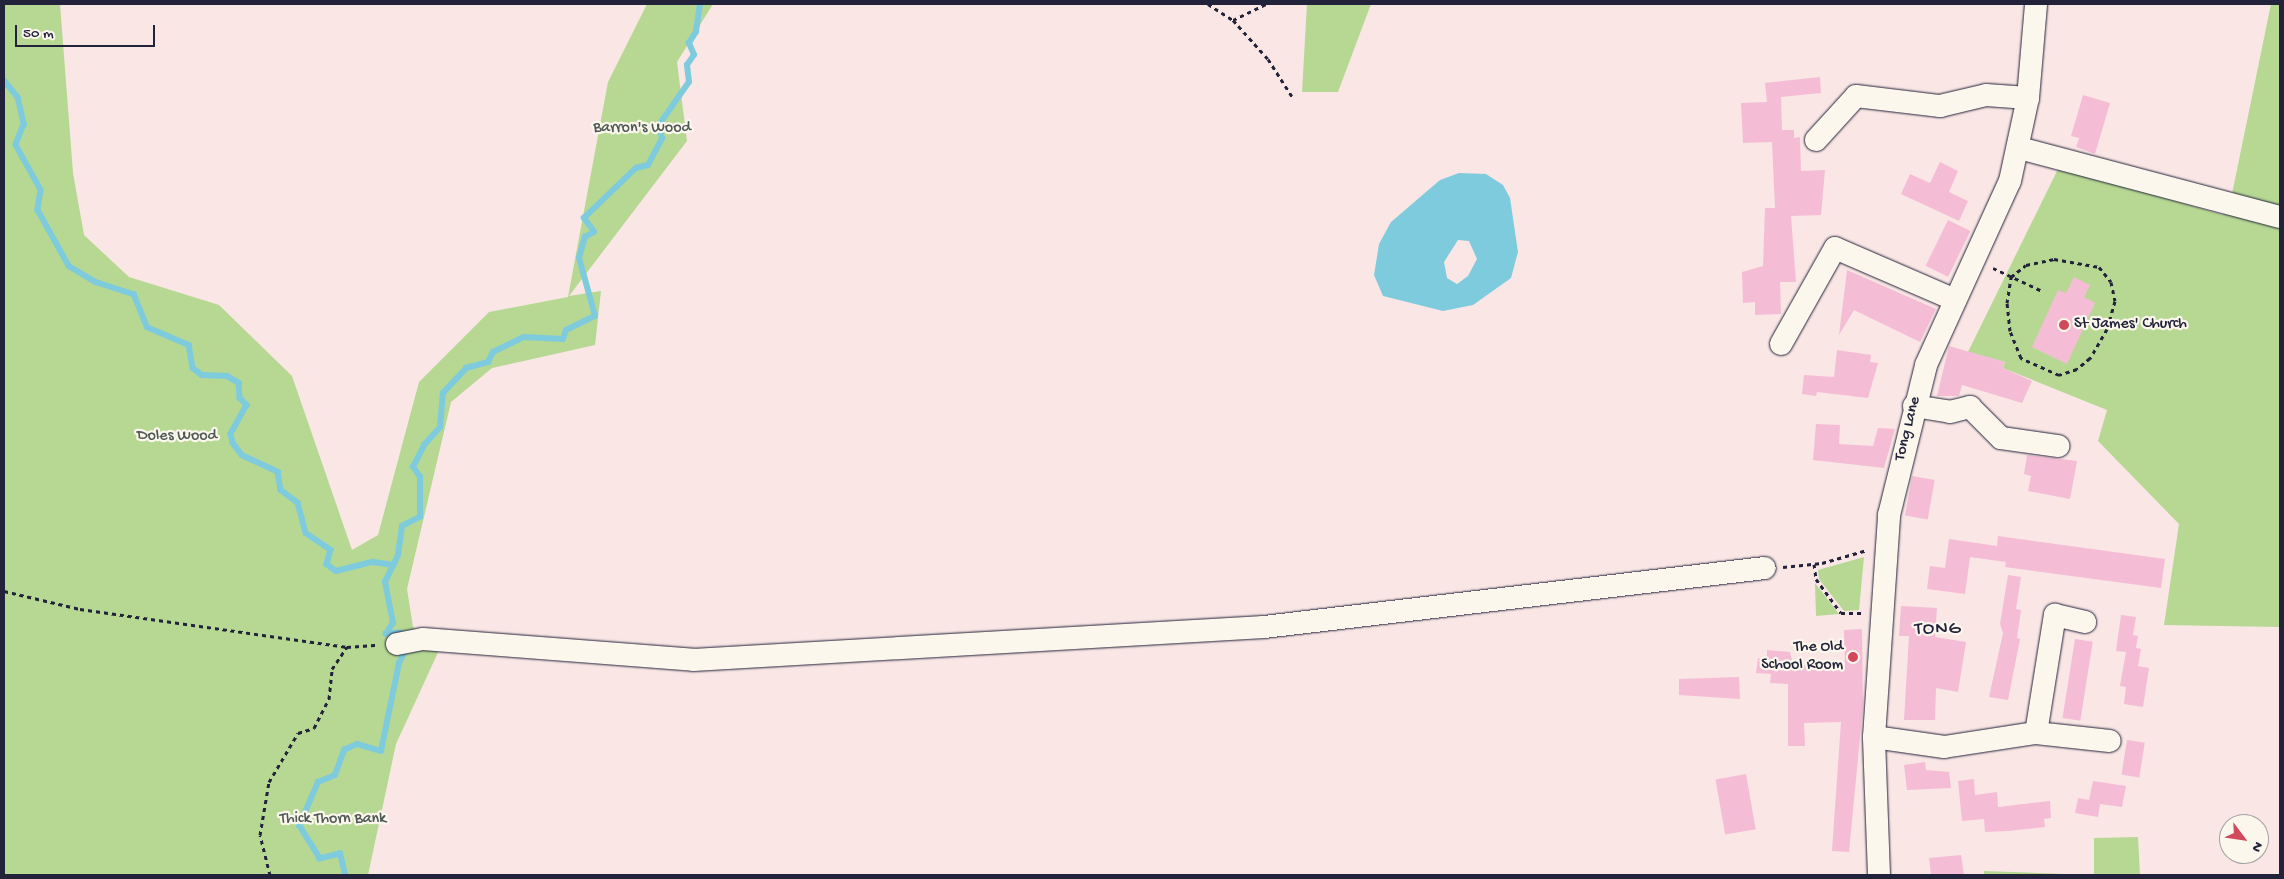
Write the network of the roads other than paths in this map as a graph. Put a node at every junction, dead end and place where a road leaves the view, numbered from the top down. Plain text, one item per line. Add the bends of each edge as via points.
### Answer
1 (2036, 4) edge
2 (2028, 98) junction
3 (1816, 140) dead end
4 (2019, 148) junction
5 (2280, 217) edge
6 (1955, 300) junction
7 (1781, 344) dead end
8 (1914, 406) junction
9 (2058, 446) dead end
10 (1765, 568) road end
11 (2085, 622) dead end
12 (397, 644) road end
13 (2036, 733) junction
14 (1874, 737) junction
15 (2110, 741) dead end
16 (1879, 875) edge

1 - 2 street, Tong Lane
2 - 3 street via 1986,94 1940,106 1856,96
2 - 4 street, Tong Lane
4 - 5 street
4 - 6 street, Tong Lane via 2001,207
6 - 7 street via 1835,248
6 - 8 street, Tong Lane via 1926,365
8 - 9 street via 1950,412 1970,407 2001,438
8 - 14 street, Tong Lane via 1885,544
10 - 12 street via 1264,627 693,660 423,639
11 - 13 street via 2055,615
13 - 14 street via 1944,747
13 - 15 street
14 - 16 street, Tong Lane

